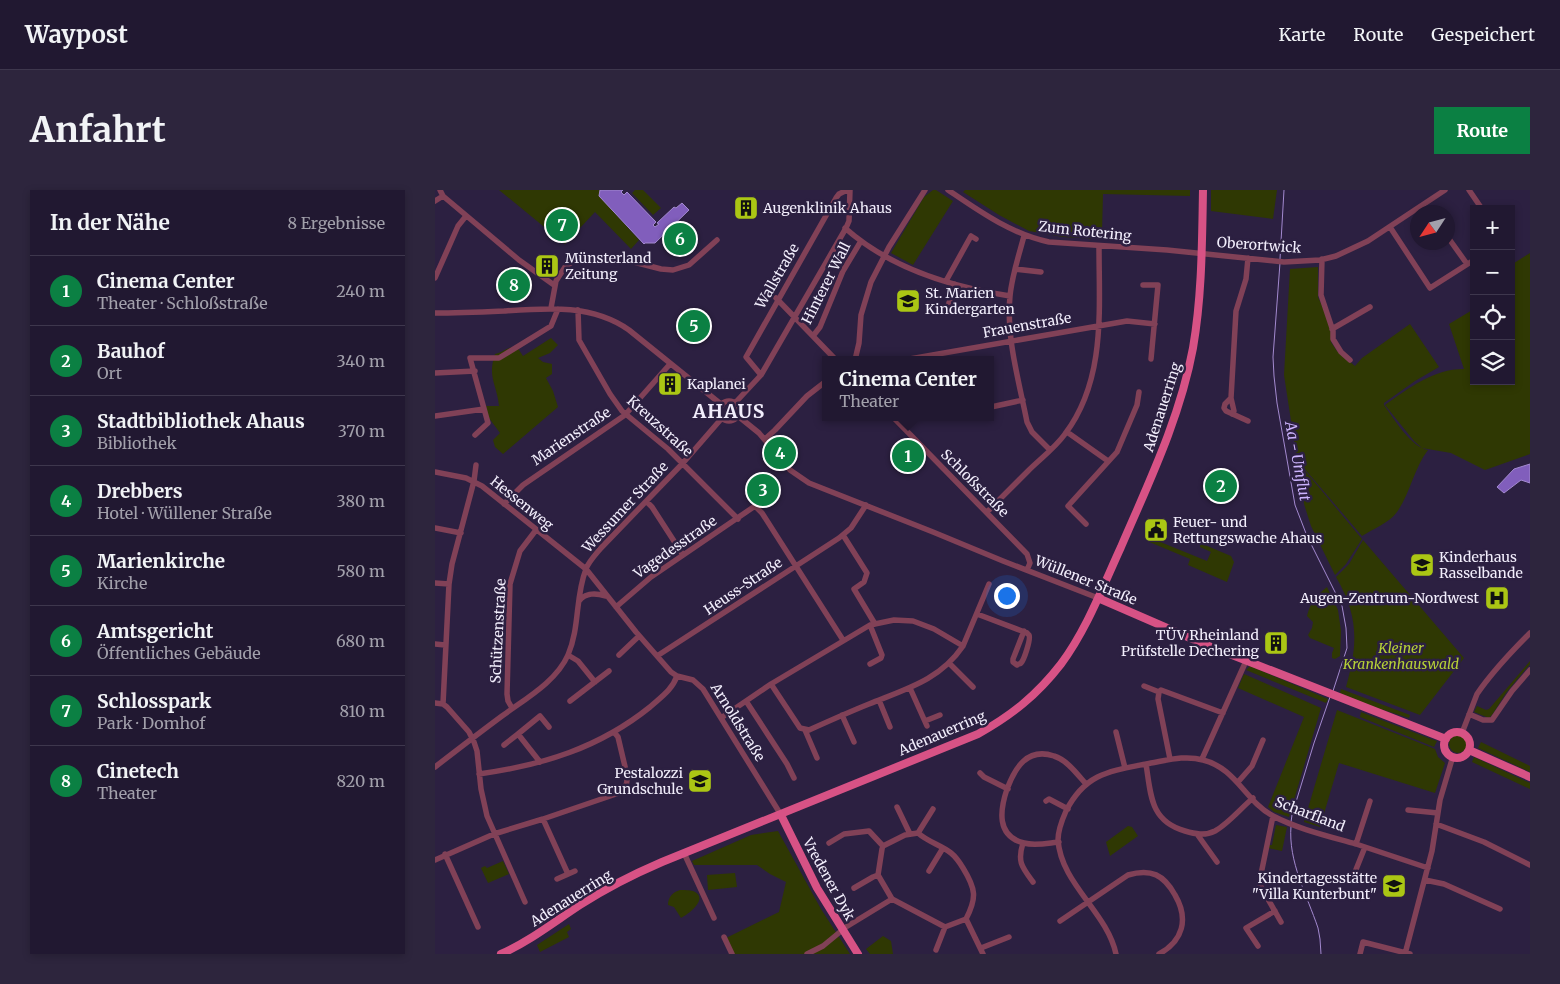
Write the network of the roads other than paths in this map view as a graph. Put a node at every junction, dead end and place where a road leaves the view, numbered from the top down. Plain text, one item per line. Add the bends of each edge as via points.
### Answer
1 (441, 190) edge
2 (848, 190) edge
3 (925, 190) edge
4 (949, 190) edge
5 (1203, 190) edge
6 (1445, 190) edge
7 (1469, 190) edge
8 (443, 196) junction
9 (435, 201) edge
10 (1479, 205) edge
11 (466, 216) junction
12 (1390, 227) junction
13 (845, 230) junction
14 (1025, 236) junction
15 (976, 239) dead end
16 (717, 240) dead end
17 (861, 241) junction
18 (1099, 246) junction
19 (1455, 247) edge
20 (1202, 254) junction
21 (884, 256) junction
22 (1248, 258) junction
23 (1322, 259) junction
24 (1470, 262) edge
25 (1467, 264) junction
26 (437, 268) edge
27 (1015, 269) junction
28 (1041, 272) dead end
29 (435, 278) edge
30 (946, 281) junction
31 (955, 284) junction
32 (554, 285) junction
33 (1143, 285) dead end
34 (1010, 296) junction
35 (777, 299) junction
36 (948, 306) dead end
37 (1371, 307) dead end
38 (555, 309) junction
39 (578, 310) junction
40 (435, 313) edge
41 (795, 318) junction
42 (1155, 324) junction
43 (1099, 325) junction
44 (1332, 329) junction
45 (813, 336) junction
46 (1011, 341) junction
47 (832, 356) edge
48 (857, 356) edge
49 (927, 356) edge
50 (1151, 359) dead end
51 (1350, 360) dead end
52 (670, 364) junction
53 (475, 371) junction
54 (435, 373) edge
55 (761, 375) junction
56 (822, 384) edge
57 (1139, 392) dead end
58 (1231, 398) junction
59 (1023, 400) junction
60 (735, 403) junction
61 (722, 405) junction
62 (994, 407) edge
63 (484, 409) junction
64 (1232, 414) junction
65 (625, 415) junction
66 (435, 416) edge
67 (738, 416) junction
68 (723, 418) junction
69 (897, 421) edge
70 (1248, 421) dead end
71 (1067, 432) junction
72 (475, 435) dead end
73 (765, 439) junction
74 (1050, 450) junction
75 (1108, 461) junction
76 (683, 463) junction
77 (476, 465) dead end
78 (435, 472) edge
79 (474, 481) junction
80 (647, 502) junction
81 (504, 504) junction
82 (866, 505) junction
83 (987, 512) junction
84 (738, 519) junction
85 (1086, 524) dead end
86 (435, 528) edge
87 (536, 530) junction
88 (461, 533) junction
89 (843, 535) junction
90 (683, 555) junction
91 (796, 566) junction
92 (586, 569) junction
93 (1027, 570) junction
94 (435, 583) edge
95 (449, 584) junction
96 (989, 584) dead end
97 (607, 596) junction
98 (1098, 598) junction
99 (579, 601) junction
100 (616, 607) junction
101 (977, 614) junction
102 (872, 624) junction
103 (1024, 631) junction
104 (1530, 633) edge
105 (639, 636) junction
106 (843, 640) junction
107 (435, 644) edge
108 (445, 645) junction
109 (963, 646) junction
110 (619, 654) dead end
111 (568, 655) junction
112 (657, 656) junction
113 (1246, 661) junction
114 (949, 663) junction
115 (870, 664) dead end
116 (1530, 670) edge
117 (609, 671) dead end
118 (677, 676) junction
119 (595, 682) junction
120 (771, 684) junction
121 (1145, 686) dead end
122 (973, 687) dead end
123 (910, 688) junction
124 (1159, 692) junction
125 (879, 700) junction
126 (571, 701) dead end
127 (745, 701) junction
128 (435, 703) edge
129 (443, 704) junction
130 (513, 708) junction
131 (1223, 713) junction
132 (1469, 714) junction
133 (842, 715) junction
134 (940, 715) dead end
135 (721, 718) junction
136 (549, 727) dead end
137 (890, 727) dead end
138 (805, 730) junction
139 (614, 732) junction
140 (1117, 732) dead end
141 (1462, 733) junction
142 (518, 734) junction
143 (473, 738) junction
144 (1446, 739) junction
145 (1263, 740) dead end
146 (854, 742) dead end
147 (504, 745) dead end
148 (1469, 750) junction
149 (1453, 756) junction
150 (817, 758) dead end
151 (1170, 759) junction
152 (1202, 759) junction
153 (539, 762) junction
154 (1146, 764) junction
155 (435, 766) edge
156 (1125, 768) junction
157 (980, 773) dead end
158 (479, 774) junction
159 (1530, 776) edge
160 (794, 778) dead end
161 (1238, 782) junction
162 (1086, 784) junction
163 (1008, 788) junction
164 (1253, 798) junction
165 (1046, 801) dead end
166 (1370, 802) dead end
167 (897, 808) dead end
168 (933, 809) dead end
169 (1067, 809) junction
170 (1408, 810) dead end
171 (1438, 814) junction
172 (781, 815) junction
173 (1273, 816) junction
174 (543, 819) junction
175 (1436, 824) junction
176 (918, 833) junction
177 (494, 834) junction
178 (910, 834) junction
179 (1197, 834) junction
180 (1059, 842) junction
181 (829, 843) dead end
182 (1023, 843) junction
183 (1356, 844) junction
184 (883, 846) junction
185 (1365, 847) junction
186 (943, 848) junction
187 (684, 853) junction
188 (445, 854) junction
189 (435, 860) edge
190 (1217, 862) dead end
191 (1530, 865) edge
192 (1428, 868) junction
193 (575, 871) dead end
194 (929, 872) dead end
195 (568, 874) junction
196 (878, 875) junction
197 (1353, 877) dead end
198 (557, 879) dead end
199 (1425, 880) junction
200 (1033, 882) dead end
201 (853, 888) dead end
202 (892, 898) junction
203 (525, 902) dead end
204 (1088, 902) junction
205 (1500, 909) dead end
206 (1275, 911) junction
207 (714, 918) dead end
208 (965, 919) junction
209 (1060, 921) dead end
210 (1281, 922) dead end
211 (945, 927) junction
212 (478, 928) dead end
213 (843, 930) junction
214 (724, 937) dead end
215 (1009, 937) dead end
216 (1258, 946) dead end
217 (936, 950) dead end
218 (982, 951) edge
219 (1170, 951) edge
220 (501, 954) edge
221 (731, 954) edge
222 (807, 954) edge
223 (858, 954) edge
224 (1116, 954) edge
225 (1159, 954) edge
226 (1360, 954) edge
227 (1407, 954) edge

1 - 8 street
2 - 13 street via 849,221
2 - 35 street, Wallstraße via 836,198
3 - 21 street
4 - 14 street, Zum Rotering
5 - 20 main road, Adenauerring
6 - 12 street, Oberortwick
7 - 10 street
8 - 9 street
8 - 11 street
11 - 26 street
11 - 32 street
12 - 23 street, Oberortwick via 1354,248
12 - 25 street via 1430,288
13 - 17 street
13 - 41 street
14 - 18 street, Zum Rotering via 1049,242
14 - 27 street
15 - 30 street via 971,236
16 - 32 street via 689,265 673,270 626,260 580,258 565,267
17 - 21 street
17 - 45 street, Hinterer Wall via 843,271 820,327
18 - 20 street, Zum Rotering
18 - 43 street
19 - 25 street
20 - 22 street, Oberortwick
20 - 98 main road, Adenauerring via 1193,347 1179,402 1162,450
21 - 30 street via 912,270
21 - 48 street via 865,298
22 - 23 street, Oberortwick via 1284,262
22 - 58 street via 1246,279 1236,311
23 - 44 street via 1321,295
24 - 25 street
26 - 29 street
27 - 28 street
27 - 34 street
30 - 31 street
31 - 34 street
31 - 36 street
32 - 38 street
33 - 42 street via 1158,285
34 - 46 street
35 - 41 street
35 - 55 street, Wallstraße via 746,357
37 - 44 street
38 - 39 street
38 - 40 street
38 - 53 street via 551,326 499,358 470,358
39 - 52 street via 601,315 625,327
39 - 65 street, Kreuzstraße via 579,340 609,394
41 - 45 street
41 - 55 street
42 - 43 street, Frauenstraße via 1127,321
42 - 50 street
43 - 46 street, Frauenstraße
43 - 71 street via 1094,370
44 - 51 street via 1333,339
45 - 47 street
46 - 49 street, Frauenstraße
46 - 59 street
52 - 61 street
52 - 65 street, Marienstraße
53 - 54 street
53 - 63 street
55 - 60 street
56 - 73 street
57 - 75 street via 1128,429 1117,452
58 - 64 street
58 - 64 street via 1224,408
59 - 62 street
59 - 74 street via 1029,427
60 - 61 street
60 - 67 street via 739,409
61 - 68 street via 719,412
63 - 66 street
63 - 72 street via 488,423
64 - 70 street
65 - 76 street, Kreuzstraße
65 - 81 street, Marienstraße via 523,485
67 - 68 street via 731,420
67 - 73 street, Wüllener Straße
68 - 76 street, Wessumer Straße
69 - 83 street, Schloßstraße
71 - 74 street
71 - 75 street
73 - 82 street, Wüllener Straße via 797,476
74 - 83 street
75 - 85 street via 1068,506
76 - 80 street, Wessumer Straße
76 - 84 street, Kreuzstraße
77 - 79 street
78 - 79 street, Hessenweg
79 - 81 street, Hessenweg
79 - 88 street
80 - 90 street
80 - 92 street, Wessumer Straße via 601,548
81 - 87 street, Hessenweg
82 - 89 street, Heuss-Straße
82 - 93 street, Wüllener Straße
83 - 93 street, Schloßstraße via 1027,554
84 - 90 street, Vagedesstraße
84 - 91 street, Vagedesstraße via 755,506 759,509
86 - 88 street
87 - 92 street, Hessenweg
87 - 130 street, Schützenstraße via 520,551 510,584 507,694
88 - 95 street
89 - 91 street, Heuss-Straße
89 - 102 street via 867,573 865,582 854,589
90 - 100 street, Vagedesstraße
91 - 106 street
91 - 112 street, Heuss-Straße
92 - 97 street, Arnoldstraße
92 - 99 street, Wessumer Straße
93 - 98 street, Wüllener Straße
94 - 95 street
95 - 108 street
96 - 101 street
97 - 99 street via 589,594
97 - 100 street, Arnoldstraße
98 - 113 main road, Wüllener Straße
98 - 172 main road, Adenauerring via 1063,661 1040,690 1015,712 965,739
99 - 111 street, Wessumer Straße
100 - 105 street, Arnoldstraße
101 - 103 street
101 - 109 street
102 - 106 street
102 - 109 street via 913,621
102 - 115 street via 882,655
103 - 103 street via 1029,635 1029,642 1017,665 1013,659
104 - 132 street via 1481,689
105 - 110 street
105 - 112 street, Arnoldstraße
106 - 120 street
107 - 108 street
108 - 129 street
109 - 114 street
111 - 119 street via 578,660
111 - 130 street, Wessumer Straße via 554,675
112 - 118 street, Arnoldstraße
113 - 131 street
113 - 144 main road, Wüllener Straße
114 - 122 street
114 - 123 street via 937,674
116 - 132 street via 1493,720
117 - 119 street
118 - 135 street, Arnoldstraße via 698,683
118 - 139 street via 668,691
119 - 126 street
120 - 127 street
120 - 138 street via 800,728
121 - 124 street
123 - 125 street
123 - 134 street via 926,723
124 - 131 street via 1165,690
124 - 151 street
125 - 133 street
125 - 137 street
127 - 135 street
127 - 160 street
128 - 129 street
129 - 143 street
130 - 143 street, Wessumer Straße
131 - 152 street
132 - 141 street
133 - 138 street
133 - 146 street
135 - 172 street, Arnoldstraße
136 - 142 street via 541,716
138 - 150 street
139 - 153 street via 582,748
139 - 174 street via 627,775 623,790
140 - 156 street
141 - 144 main road via 1454,732
141 - 148 main road via 1468,738
142 - 147 street
142 - 153 street
143 - 155 street, Wessumer Straße
143 - 158 street
144 - 149 main road via 1446,751
145 - 161 street via 1252,766
148 - 149 main road via 1460,757
148 - 159 main road
149 - 171 street
151 - 152 street, Scharfland
151 - 154 street, Scharfland
152 - 161 street, Scharfland via 1223,768
153 - 158 street
154 - 156 street, Scharfland
154 - 179 street via 1158,814 1170,825
156 - 162 street, Scharfland via 1102,774
157 - 163 street
158 - 177 street via 483,801
161 - 164 street, Scharfland
162 - 163 street via 1063,760 1044,754 1020,763
162 - 169 street, Scharfland
163 - 182 street via 1002,806 1002,822 1015,840
164 - 173 street, Scharfland
164 - 179 street via 1220,828
165 - 169 street via 1049,799
166 - 183 street, Scharfland
167 - 178 street
168 - 176 street
169 - 180 street, Scharfland via 1060,826
170 - 171 street
171 - 175 street
172 - 187 main road, Adenauerring
172 - 213 main road, Vredener Dyk via 817,888
173 - 183 street, Scharfland
173 - 206 street via 1260,885
174 - 177 street
174 - 195 street
175 - 191 street
175 - 192 street
176 - 178 street
176 - 186 street
177 - 188 street
177 - 203 street
178 - 184 street
179 - 190 street
180 - 182 street
180 - 204 street, Scharfland via 1064,863
181 - 184 street via 845,834 869,831
182 - 200 street via 1020,860
183 - 185 street, Scharfland
184 - 196 street
185 - 192 street, Scharfland
185 - 197 street
186 - 194 street
186 - 208 street via 955,857 972,885 974,900
187 - 207 street
187 - 220 main road, Adenauerring via 614,885
188 - 189 street
188 - 212 street
192 - 199 street
193 - 195 street
195 - 198 street
196 - 201 street
196 - 202 street
199 - 205 street via 1444,884
199 - 227 street
202 - 211 street
202 - 213 street
204 - 209 street
204 - 219 street via 1128,875 1145,872 1161,877 1178,900 1183,918
204 - 224 street, Scharfland via 1108,932
206 - 210 street
206 - 216 street via 1246,928
208 - 211 street
208 - 218 street
211 - 217 street
213 - 222 street
213 - 223 main road, Vredener Dyk
214 - 221 street
215 - 218 street
219 - 225 street
226 - 227 street via 1363,942

